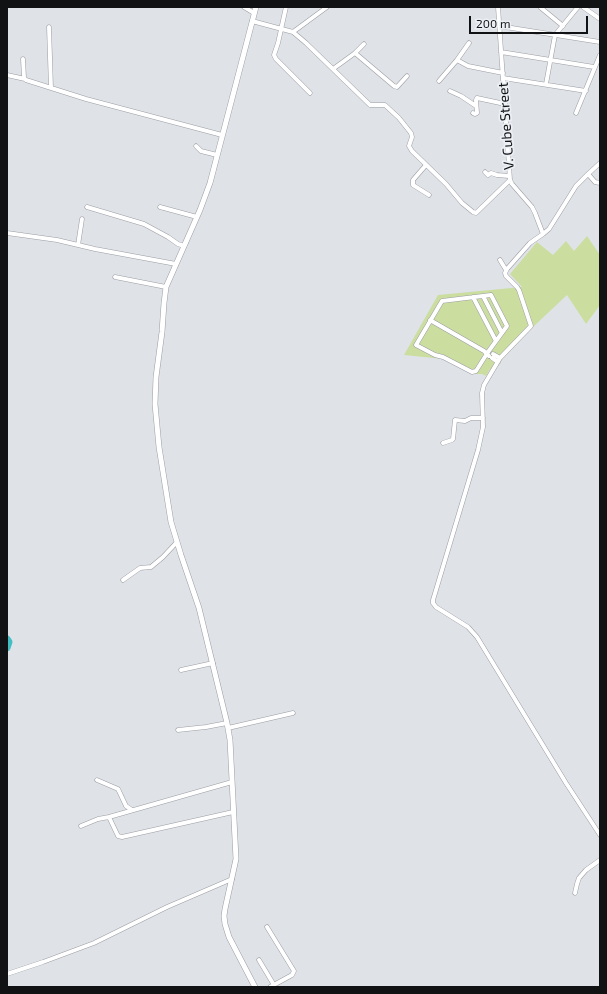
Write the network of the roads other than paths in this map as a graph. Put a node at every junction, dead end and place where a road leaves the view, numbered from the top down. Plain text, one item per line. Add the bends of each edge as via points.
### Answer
1 (244, 7) edge
2 (286, 7) edge
3 (327, 7) edge
4 (498, 7) edge
5 (540, 7) edge
6 (578, 7) edge
7 (583, 7) edge
8 (255, 10) edge
9 (600, 19) edge
10 (252, 21) junction
11 (499, 26) junction
12 (563, 26) junction
13 (49, 27) dead end
14 (280, 29) junction
15 (293, 32) junction
16 (555, 35) junction
17 (600, 42) edge
18 (469, 43) dead end
19 (364, 44) dead end
20 (502, 52) junction
21 (355, 53) junction
22 (600, 55) edge
23 (23, 59) dead end
24 (457, 60) junction
25 (550, 60) junction
26 (594, 67) junction
27 (333, 69) junction
28 (7, 75) edge
29 (503, 75) junction
30 (407, 76) dead end
31 (25, 79) junction
32 (439, 82) dead end
33 (546, 84) junction
34 (51, 88) junction
35 (450, 91) dead end
36 (586, 91) junction
37 (310, 93) dead end
38 (505, 104) junction
39 (476, 106) junction
40 (473, 114) dead end
41 (576, 114) dead end
42 (222, 135) junction
43 (196, 146) dead end
44 (216, 156) junction
45 (600, 163) edge
46 (426, 165) junction
47 (485, 172) dead end
48 (588, 174) junction
49 (510, 178) junction
50 (600, 183) edge
51 (429, 195) dead end
52 (87, 206) dead end
53 (160, 207) dead end
54 (197, 217) junction
55 (82, 219) dead end
56 (7, 233) edge
57 (542, 234) junction
58 (78, 245) junction
59 (184, 246) junction
60 (500, 260) dead end
61 (176, 264) junction
62 (506, 270) junction
63 (115, 277) dead end
64 (166, 287) junction
65 (483, 296) junction
66 (473, 297) junction
67 (430, 320) junction
68 (502, 334) junction
69 (496, 341) junction
70 (489, 354) junction
71 (499, 360) junction
72 (483, 418) junction
73 (443, 443) dead end
74 (177, 542) junction
75 (123, 580) dead end
76 (213, 664) junction
77 (181, 670) dead end
78 (293, 713) dead end
79 (228, 726) junction
80 (178, 730) dead end
81 (97, 780) dead end
82 (232, 782) junction
83 (132, 810) junction
84 (233, 812) junction
85 (109, 817) junction
86 (81, 826) dead end
87 (600, 835) edge
88 (600, 860) edge
89 (232, 879) junction
90 (575, 893) dead end
91 (267, 927) dead end
92 (259, 960) dead end
93 (7, 974) edge
94 (272, 986) edge
95 (254, 987) edge

1 - 8 street
2 - 14 street
3 - 15 street
4 - 11 street, V. Cube Street
5 - 12 street
6 - 12 street
7 - 9 street
8 - 10 street
10 - 14 street
10 - 42 street
11 - 16 street
11 - 20 street, V. Cube Street
12 - 16 street
13 - 34 street
14 - 15 street
14 - 37 street via 274,57
15 - 27 street
16 - 17 street
16 - 25 street
18 - 24 street
19 - 21 street
20 - 25 street
20 - 29 street, V. Cube Street
21 - 27 street
21 - 30 street via 394,86 397,87
22 - 26 street
23 - 31 street
24 - 29 street via 468,66
24 - 32 street
25 - 26 street
25 - 33 street
26 - 36 street
27 - 46 street via 370,105 385,105 399,118 412,136 412,151
28 - 31 street
29 - 33 street
29 - 38 street, V. Cube Street
31 - 34 street
33 - 36 street
34 - 42 street via 86,100
35 - 39 street
36 - 41 street
38 - 39 street via 477,98
38 - 49 street, V. Cube Street
39 - 40 street via 477,113
42 - 44 street
43 - 44 street via 201,151
44 - 54 street via 210,183
45 - 48 street
46 - 49 street via 474,213
46 - 51 street via 413,180 413,185
47 - 49 street
48 - 50 street
48 - 57 street via 576,186 553,222
49 - 57 street, V. Cube Street via 512,184 532,207
52 - 59 street via 144,224
53 - 54 street
54 - 59 street
55 - 58 street
56 - 58 street
57 - 62 street via 530,243
58 - 61 street
59 - 61 street
60 - 62 street
61 - 64 street
62 - 71 street via 506,276 519,290 531,326
63 - 64 street
64 - 74 street via 155,410 160,461
65 - 66 street
65 - 68 street
65 - 68 street via 492,296 507,325
66 - 67 street via 442,301
66 - 69 street
67 - 70 street
67 - 70 street via 416,346 472,372 476,371
68 - 69 street
69 - 70 street
70 - 71 street
71 - 72 street via 484,385
72 - 73 street via 456,420 453,439
72 - 87 street via 478,450 433,603 468,627 475,635
74 - 75 street via 151,567 140,568
74 - 76 street via 200,608
76 - 77 street
76 - 79 street
78 - 79 street
79 - 80 street
79 - 82 street
81 - 83 street via 118,789 126,806
82 - 83 street
82 - 84 street
83 - 85 street
84 - 85 street via 122,837 118,836
84 - 89 street via 236,859
85 - 86 street
88 - 90 street via 579,878
89 - 93 street via 94,943
89 - 95 street via 224,916 226,929
91 - 94 street via 294,971 292,975
92 - 94 street

